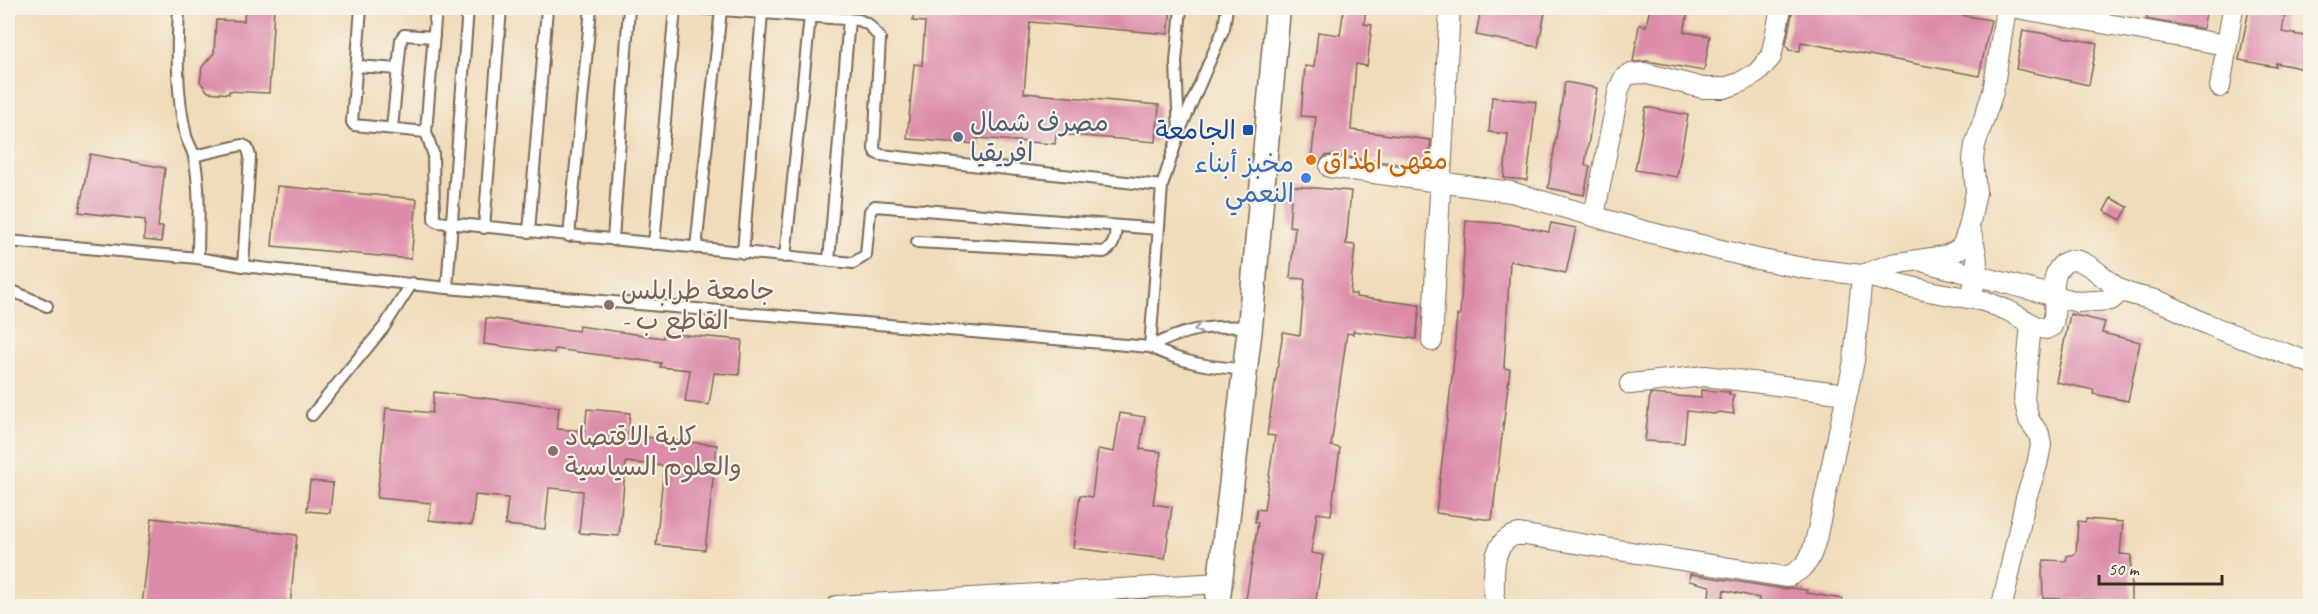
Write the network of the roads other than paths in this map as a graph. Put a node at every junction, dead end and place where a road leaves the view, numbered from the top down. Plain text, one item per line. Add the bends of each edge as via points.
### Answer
1 (180, 8) edge
2 (361, 8) edge
3 (436, 8) edge
4 (468, 8) edge
5 (501, 8) edge
6 (547, 8) edge
7 (591, 8) edge
8 (629, 8) edge
9 (675, 8) edge
10 (694, 8) edge
11 (1181, 8) edge
12 (1227, 8) edge
13 (1278, 8) edge
14 (1450, 8) edge
15 (1781, 8) edge
16 (2006, 8) edge
17 (2017, 8) edge
18 (2233, 8) edge
19 (721, 9) junction
20 (781, 11) edge
21 (762, 12) junction
22 (810, 16) junction
23 (849, 19) junction
24 (434, 37) junction
25 (2226, 45) junction
26 (357, 66) junction
27 (398, 69) junction
28 (2220, 87) dead end
29 (392, 128) junction
30 (426, 132) junction
31 (1179, 133) junction
32 (194, 156) junction
33 (1329, 167) dead end
34 (1440, 182) junction
35 (1162, 186) junction
36 (1594, 216) junction
37 (453, 225) junction
38 (1116, 226) junction
39 (1969, 227) junction
40 (484, 228) junction
41 (1158, 229) junction
42 (529, 232) junction
43 (569, 236) junction
44 (612, 240) junction
45 (8, 242) edge
46 (916, 242) dead end
47 (654, 244) junction
48 (696, 248) junction
49 (743, 253) junction
50 (785, 257) junction
51 (198, 258) junction
52 (1919, 260) junction
53 (829, 261) junction
54 (243, 266) junction
55 (1862, 275) junction
56 (1976, 276) junction
57 (412, 283) junction
58 (447, 288) junction
59 (8, 289) edge
60 (2121, 291) junction
61 (2054, 296) junction
62 (1970, 299) junction
63 (47, 306) dead end
64 (2031, 324) junction
65 (1250, 327) junction
66 (1432, 341) dead end
67 (1150, 347) junction
68 (2310, 363) edge
69 (1245, 369) junction
70 (1630, 384) dead end
71 (1846, 394) junction
72 (312, 416) dead end
73 (1219, 595) edge
74 (1089, 599) edge
75 (837, 606) edge
76 (1494, 606) edge
77 (2002, 606) edge

1 - 32 lane via 179,85 186,137
2 - 26 lane
3 - 24 lane
4 - 37 lane
5 - 40 lane
6 - 42 lane
7 - 43 lane
8 - 44 lane
9 - 47 lane
10 - 19 lane
11 - 31 lane via 1176,62
12 - 31 lane via 1224,28
13 - 65 street
14 - 34 street
15 - 36 street via 1772,57 1757,73 1739,83 1703,88 1644,73 1624,78
16 - 39 street via 1993,92 1975,145 1976,192
17 - 25 street
18 - 25 street
19 - 21 lane
19 - 48 lane
20 - 21 lane
20 - 22 lane
21 - 49 lane
22 - 23 lane
22 - 50 lane
23 - 35 lane via 868,24 880,39 876,153
23 - 53 lane
24 - 27 lane via 404,35
24 - 30 lane
25 - 28 street
26 - 27 lane
26 - 29 lane via 352,122
27 - 29 lane
29 - 30 lane
30 - 37 lane via 433,153 434,219
31 - 35 lane
32 - 51 lane
32 - 54 lane via 242,145 248,150
33 - 34 street
34 - 36 street via 1511,192
34 - 66 street
35 - 41 lane
36 - 55 street via 1757,259
37 - 40 lane
37 - 58 lane
38 - 41 lane
38 - 46 lane via 1114,244 1104,252
38 - 53 lane via 875,206 870,211 866,255 853,263
39 - 52 street via 1958,250
39 - 56 street via 1977,252
40 - 42 lane
41 - 67 lane
42 - 43 lane
43 - 44 lane
44 - 47 lane
45 - 51 lane
47 - 48 lane
48 - 49 lane
49 - 50 lane
50 - 53 lane
51 - 54 lane
52 - 55 street via 1892,264
52 - 56 street
54 - 57 lane
55 - 62 street
55 - 71 street via 1854,361
56 - 61 street
56 - 62 street
57 - 58 lane
57 - 72 lane via 384,327
58 - 67 lane
59 - 63 lane
60 - 61 street via 2111,300 2086,303
60 - 61 street via 2090,267 2072,260 2058,271
60 - 68 street via 2162,302 2216,328
61 - 64 street via 2052,326 2046,329
62 - 64 street via 1997,306
64 - 77 street via 2024,399 2041,445
65 -> 67 lane via 1218,325 1194,329
65 - 69 street
67 - 69 lane via 1194,364
69 - 73 street
70 - 71 street via 1705,376
71 - 76 street via 1812,556 1798,572 1786,577 1519,534 1507,537 1496,551
73 - 74 street
74 - 75 street

